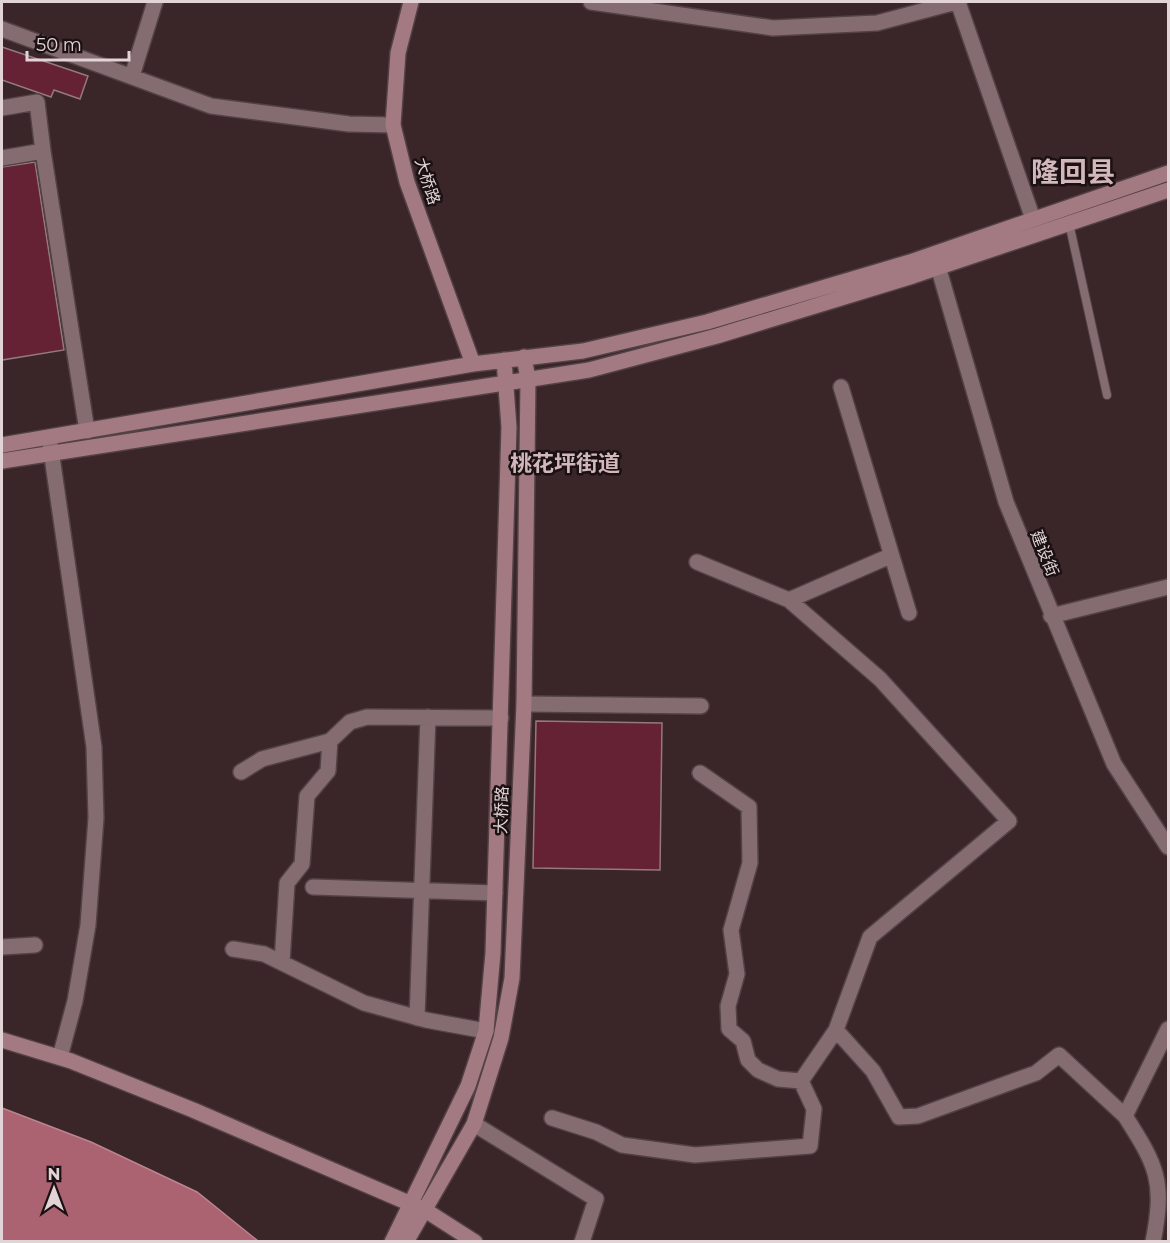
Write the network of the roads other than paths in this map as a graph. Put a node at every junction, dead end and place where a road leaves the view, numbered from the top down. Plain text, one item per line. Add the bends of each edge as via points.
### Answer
1 (154, 2) edge
2 (411, 2) edge
3 (591, 2) edge
4 (957, 2) edge
5 (2, 29) edge
6 (132, 76) junction
7 (2, 108) edge
8 (393, 125) junction
9 (43, 151) junction
10 (2, 158) edge
11 (1168, 173) edge
12 (1168, 190) edge
13 (1033, 219) junction
14 (1069, 223) junction
15 (937, 260) junction
16 (524, 357) junction
17 (504, 360) junction
18 (473, 364) junction
19 (528, 379) junction
20 (506, 382) junction
21 (841, 387) dead end
22 (1107, 395) dead end
23 (87, 431) junction
24 (49, 437) junction
25 (2, 445) edge
26 (53, 453) junction
27 (2, 461) edge
28 (890, 556) junction
29 (697, 562) dead end
30 (1168, 587) edge
31 (789, 600) junction
32 (909, 613) dead end
33 (1051, 616) junction
34 (524, 704) junction
35 (700, 706) dead end
36 (428, 717) junction
37 (501, 718) junction
38 (330, 741) junction
39 (241, 772) dead end
40 (699, 773) dead end
41 (1168, 847) edge
42 (313, 887) dead end
43 (421, 891) junction
44 (495, 893) junction
45 (35, 945) dead end
46 (2, 947) edge
47 (233, 949) dead end
48 (282, 963) junction
49 (417, 1018) junction
50 (1168, 1029) edge
51 (836, 1030) junction
52 (486, 1031) junction
53 (2, 1040) edge
54 (60, 1058) junction
55 (801, 1081) junction
56 (1125, 1116) junction
57 (552, 1118) dead end
58 (474, 1124) junction
59 (418, 1207) junction
60 (392, 1242) edge
61 (406, 1242) edge
62 (475, 1242) edge
63 (582, 1242) edge
64 (1153, 1242) edge

1 - 6 street
2 - 8 main road, 大桥路 via 398,53
3 - 4 street via 773,28 812,28 877,23
4 - 13 street
5 - 6 street
6 - 8 street via 211,106 349,124
7 - 9 street via 37,102
8 - 18 main road, 大桥路 via 407,182
9 - 10 street
9 - 23 street
11 - 13 main road
12 - 14 main road
13 - 15 main road
14 - 15 main road
14 - 22 lane
15 - 16 main road via 707,322 583,351
15 - 19 main road via 717,336 588,370
15 - 33 street, 建设街 via 1006,502
16 - 17 main road
16 - 19 main road, 大桥路
17 - 18 main road
17 - 20 main road
18 - 23 main road
19 - 20 main road
19 - 34 main road, 大桥路
20 - 26 main road
20 - 37 main road via 509,428
21 - 28 street
23 - 24 main road
24 - 25 main road
24 - 26 street
26 - 27 main road
26 - 54 street via 94,747 96,818 88,925
28 - 31 street
28 - 32 street
29 - 31 street
30 - 33 street
31 - 51 street via 880,679 1009,821 870,937
33 - 41 street, 建设街 via 1114,764
34 - 35 street
34 - 58 main road, 大桥路 via 512,978 501,1038
36 - 37 street
36 - 38 street via 367,717 350,722
36 - 43 street
37 - 44 main road
38 - 39 street via 262,759
38 - 48 street via 327,771 307,796 302,864 287,883
40 - 55 street via 749,807 750,863 731,930 737,974 728,1006 729,1029 743,1041 748,1060 758,1070 778,1079
42 - 43 street
43 - 44 street
43 - 49 street
44 - 52 main road
45 - 46 street
47 - 48 street via 264,954
48 - 49 street via 364,1003
49 - 52 street
50 - 56 street
51 - 55 street
51 - 56 street via 873,1071 899,1117 918,1116 1036,1073 1059,1054
52 - 59 main road via 468,1086
53 - 54 main road
54 - 59 main road via 193,1110
55 - 57 street via 814,1109 810,1146 695,1155 622,1145
56 - 64 street via 1150,1156 1160,1192
58 - 59 main road, 大桥路
58 - 63 street via 596,1199
59 - 60 main road
59 - 61 main road, 大桥路
59 - 62 main road

